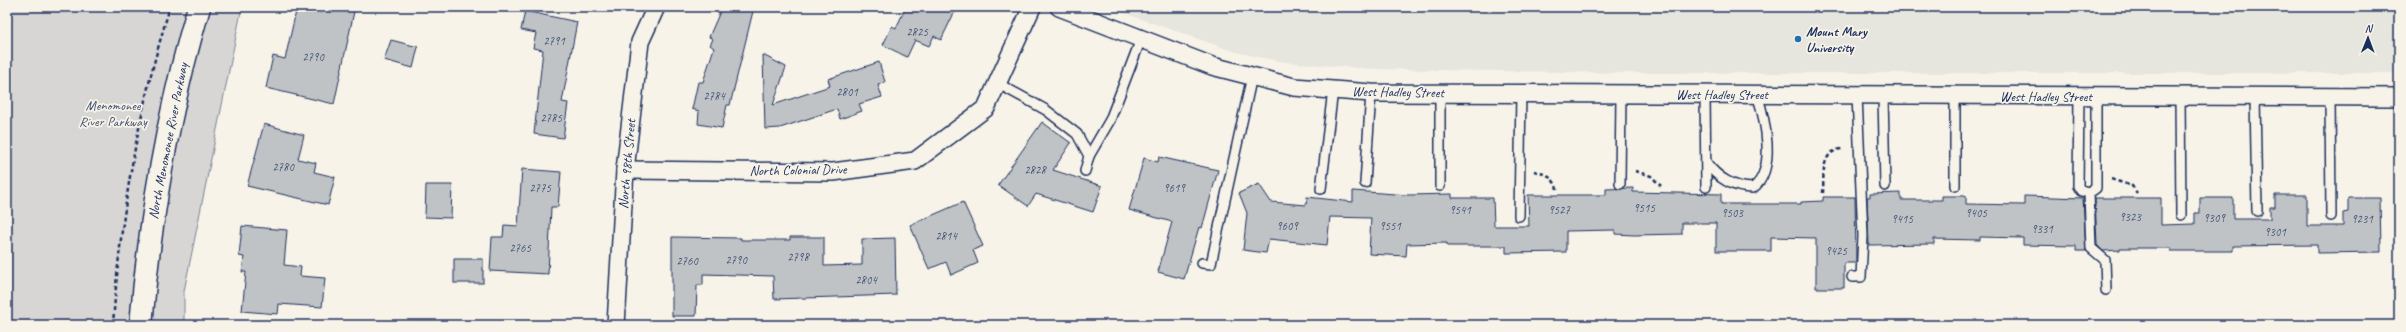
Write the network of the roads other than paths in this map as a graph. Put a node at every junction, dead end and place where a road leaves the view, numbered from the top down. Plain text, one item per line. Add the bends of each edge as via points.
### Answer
1 (199, 7) edge
2 (656, 7) edge
3 (1032, 7) edge
4 (1059, 7) edge
5 (1141, 39) junction
6 (1252, 76) junction
7 (997, 83) junction
8 (1333, 90) junction
9 (1371, 92) junction
10 (1440, 93) junction
11 (1521, 93) junction
12 (1621, 94) junction
13 (1705, 94) junction
14 (1757, 94) junction
15 (1857, 95) junction
16 (1884, 95) junction
17 (1955, 95) junction
18 (2078, 96) junction
19 (2096, 96) junction
20 (2180, 96) junction
21 (2255, 96) junction
22 (2330, 96) junction
23 (2399, 97) edge
24 (1089, 156) junction
25 (1706, 162) junction
26 (625, 170) junction
27 (1085, 171) dead end
28 (1365, 183) dead end
29 (1620, 184) dead end
30 (1440, 186) dead end
31 (1884, 186) dead end
32 (1955, 186) dead end
33 (1706, 187) dead end
34 (1321, 189) dead end
35 (2089, 193) junction
36 (2258, 211) dead end
37 (2181, 215) dead end
38 (1519, 216) dead end
39 (2330, 216) dead end
40 (1202, 263) dead end
41 (1852, 277) dead end
42 (2106, 290) dead end
43 (142, 325) edge
44 (616, 325) edge

1 - 43 street, North Menomonee River Parkway via 183,59 163,152 152,219
2 - 26 street, North 98th Street via 640,42
3 - 7 street, North Colonial Drive
4 - 5 street, West Hadley Street
5 - 6 street, West Hadley Street via 1212,66
5 - 24 lane via 1110,120
6 - 8 street, West Hadley Street via 1294,87
6 - 40 lane via 1219,236 1211,264
7 - 24 lane via 1046,110 1077,134
7 - 26 street, North Colonial Drive via 986,108 914,161 833,172
8 - 9 street, West Hadley Street
8 - 34 lane
9 - 10 street, West Hadley Street
9 - 28 lane
10 - 11 street, West Hadley Street
10 - 30 lane
11 - 12 street, West Hadley Street
11 - 38 lane
12 - 13 street, West Hadley Street
12 - 29 lane
13 - 14 street, West Hadley Street
13 - 25 lane
14 - 15 street, West Hadley Street
14 - 25 lane via 1766,137 1765,175 1760,182 1753,188 1733,184 1712,171
15 - 16 street, West Hadley Street
15 - 41 lane via 1863,236 1860,277
16 - 17 street, West Hadley Street
16 - 31 lane
17 - 18 street, West Hadley Street
17 - 32 lane
18 - 19 street, West Hadley Street
18 - 35 lane via 2078,186 2081,191
19 - 20 street, West Hadley Street
19 - 35 lane via 2096,188
20 - 21 street, West Hadley Street
20 - 37 lane
21 - 22 street, West Hadley Street
21 - 36 lane
22 - 23 street, West Hadley Street
22 - 39 lane
24 - 27 lane
25 - 33 lane
26 - 44 street, North 98th Street
35 - 42 lane via 2091,248 2105,260

